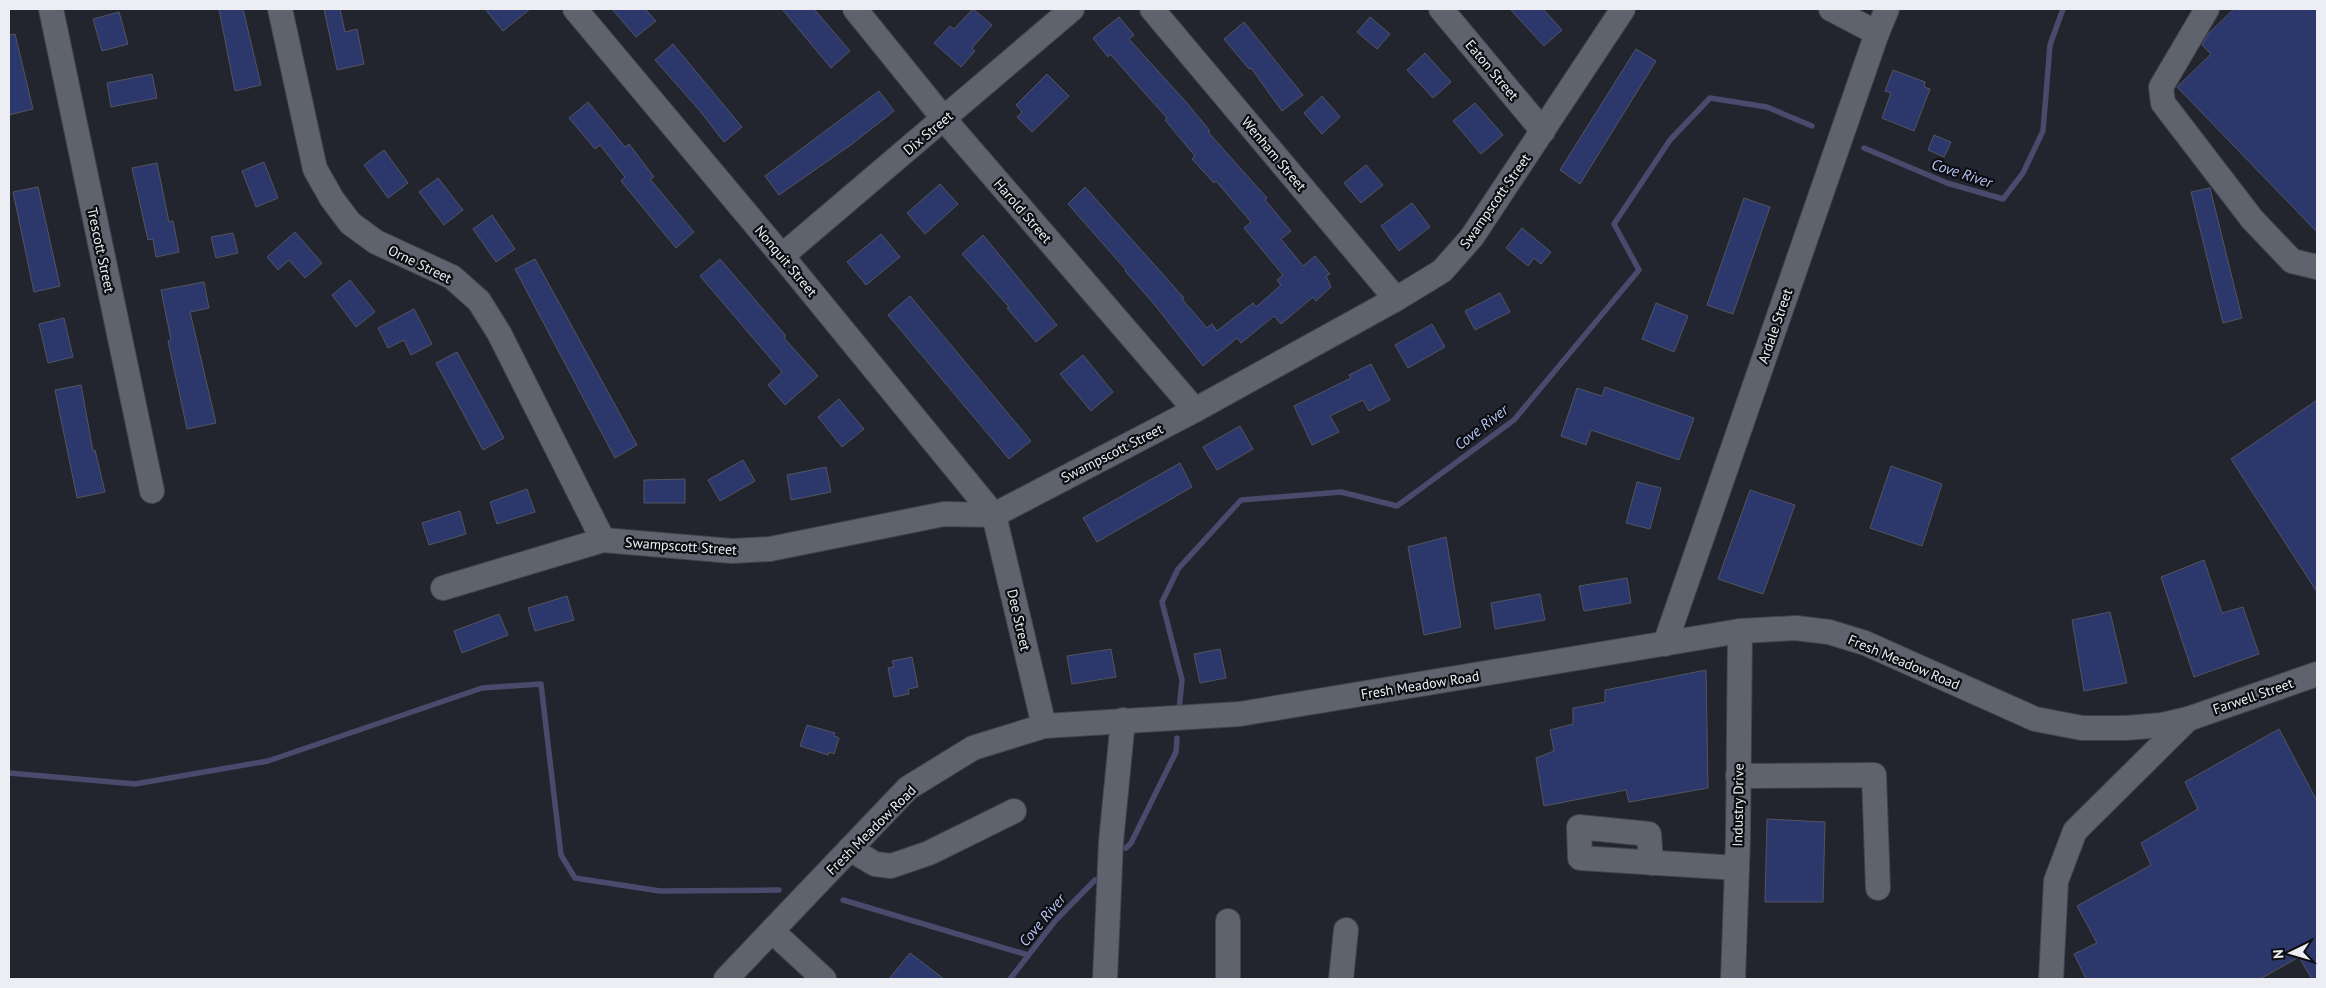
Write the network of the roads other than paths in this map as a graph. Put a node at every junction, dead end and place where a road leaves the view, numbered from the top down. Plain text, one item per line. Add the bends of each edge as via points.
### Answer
1 (51, 9) edge
2 (280, 9) edge
3 (575, 9) edge
4 (855, 9) edge
5 (1072, 9) edge
6 (1152, 9) edge
7 (1441, 9) edge
8 (1623, 9) edge
9 (1831, 9) edge
10 (1887, 9) edge
11 (2207, 9) edge
12 (1877, 33) junction
13 (944, 119) junction
14 (1543, 131) junction
15 (782, 256) junction
16 (2317, 267) edge
17 (1396, 299) junction
18 (1195, 410) junction
19 (152, 491) dead end
20 (994, 515) junction
21 (603, 540) junction
22 (443, 588) dead end
23 (1740, 631) junction
24 (1665, 644) junction
25 (2317, 674) edge
26 (2188, 719) junction
27 (1123, 720) junction
28 (1044, 726) junction
29 (1738, 776) junction
30 (1014, 811) dead end
31 (850, 849) junction
32 (1651, 863) dead end
33 (1737, 868) junction
34 (1878, 888) dead end
35 (1228, 921) dead end
36 (1346, 930) dead end
37 (772, 931) junction
38 (726, 979) edge
39 (824, 979) edge
40 (1105, 979) edge
41 (1228, 979) edge
42 (1341, 979) edge
43 (1733, 979) edge
44 (2051, 979) edge

1 - 19 street, Trescott Street
2 - 21 street, Orne Street via 313,160 332,199 350,223 376,242 452,277 478,301 499,333
3 - 15 street, Nonquit Street
4 - 13 street, Harold Street
5 - 13 street, Dix Street
6 - 17 street, Wenham Street
7 - 14 street, Eaton Street
8 - 14 street, Swampscott Street
9 - 12 street
10 - 12 street, Ardale Street
11 - 16 street via 2161,87 2163,103 2265,233 2292,261
12 - 24 street, Ardale Street
13 - 15 street, Dix Street
13 - 18 street, Harold Street
14 - 17 street, Swampscott Street via 1472,237 1442,272
15 - 20 street, Nonquit Street
17 - 18 street, Swampscott Street
18 - 20 street, Swampscott Street
20 - 21 street, Swampscott Street via 944,514 760,549 732,551
20 - 28 street, Dee Street
21 - 22 street, Swampscott Street
23 - 24 street, Fresh Meadow Road
23 - 26 street, Fresh Meadow Road via 1796,628 1865,642 2035,719 2082,728 2126,728
23 - 29 street, Industry Drive
24 - 27 street, Fresh Meadow Road via 1240,714
25 - 26 street, Farwell Street
26 - 44 street via 2075,831 2056,881
27 - 28 street, Fresh Meadow Road
27 - 40 street via 1111,842
28 - 31 street, Fresh Meadow Road via 973,748 908,788
29 - 33 street, Industry Drive
29 - 34 street via 1874,774
30 - 31 street via 928,853 891,866 875,864
31 - 37 street, Fresh Meadow Road
32 - 33 street
33 - 43 street, Industry Drive
35 - 41 street
36 - 42 street
37 - 38 street, Fresh Meadow Road
37 - 39 street

